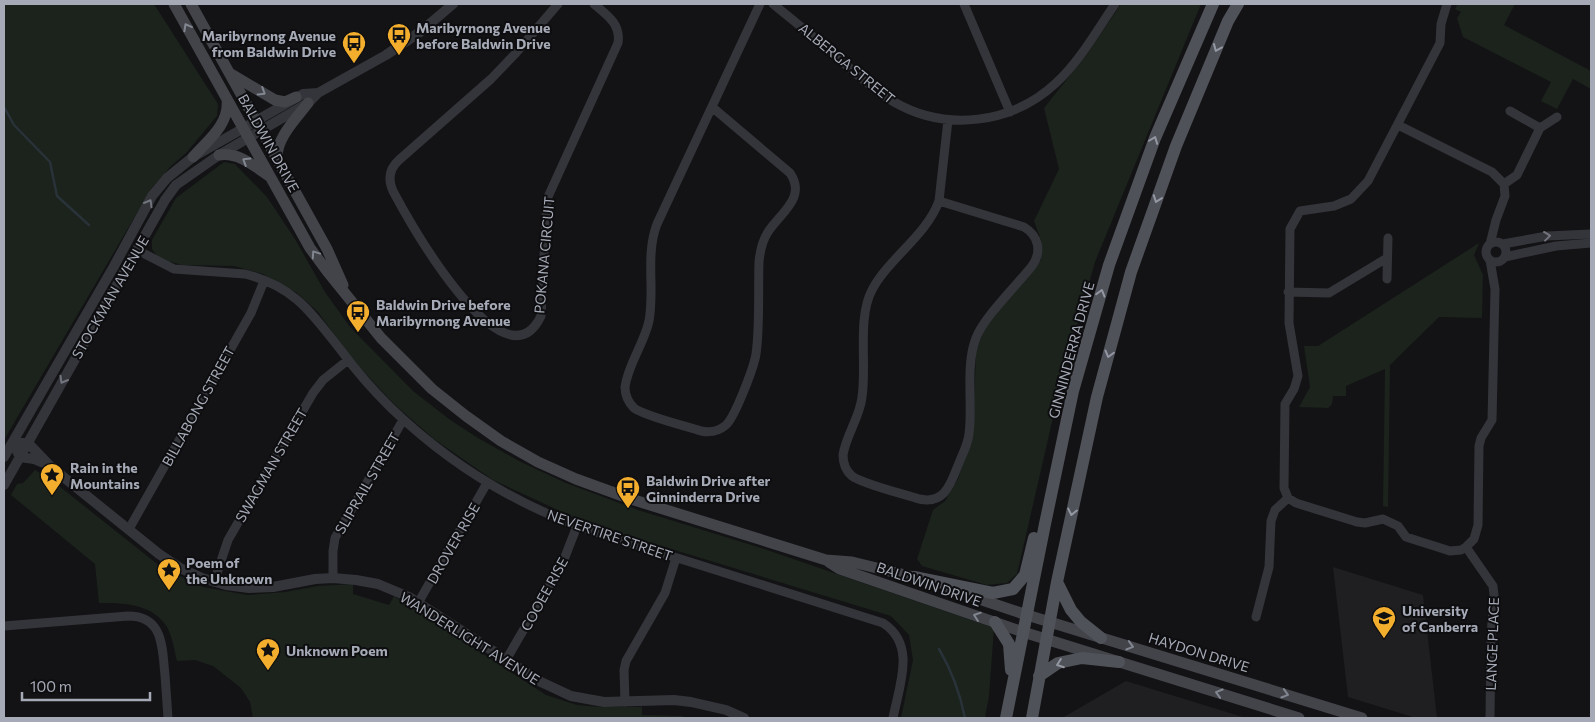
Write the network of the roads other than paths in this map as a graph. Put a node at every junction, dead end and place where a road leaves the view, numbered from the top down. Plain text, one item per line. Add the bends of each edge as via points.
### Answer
1 (174, 4) edge
2 (191, 4) edge
3 (453, 4) edge
4 (558, 4) edge
5 (594, 4) edge
6 (760, 4) edge
7 (773, 4) edge
8 (964, 4) edge
9 (1115, 4) edge
10 (1213, 4) edge
11 (1238, 4) edge
12 (1447, 4) edge
13 (230, 73) junction
14 (318, 93) junction
15 (296, 97) junction
16 (227, 99) junction
17 (308, 103) junction
18 (712, 107) junction
19 (1510, 111) dead end
20 (1010, 112) junction
21 (1557, 117) dead end
22 (948, 120) junction
23 (258, 125) junction
24 (1398, 125) junction
25 (1540, 128) junction
26 (246, 133) junction
27 (219, 155) junction
28 (193, 158) junction
29 (277, 159) junction
30 (270, 177) junction
31 (1504, 184) junction
32 (938, 201) junction
33 (1496, 220) junction
34 (1591, 234) edge
35 (1388, 238) dead end
36 (1591, 243) edge
37 (1490, 244) junction
38 (1502, 244) junction
39 (137, 250) junction
40 (1388, 258) junction
41 (1503, 259) junction
42 (1490, 260) junction
43 (1387, 279) dead end
44 (264, 281) junction
45 (1495, 289) junction
46 (345, 292) junction
47 (1288, 292) junction
48 (348, 360) junction
49 (1073, 390) junction
50 (403, 420) junction
51 (12, 443) junction
52 (28, 443) junction
53 (20, 456) junction
54 (4, 457) edge
55 (51, 467) junction
56 (488, 483) junction
57 (4, 485) edge
58 (1288, 498) junction
59 (577, 526) junction
60 (129, 529) junction
61 (1466, 547) junction
62 (676, 558) junction
63 (826, 560) junction
64 (914, 577) junction
65 (333, 578) junction
66 (214, 582) junction
67 (1057, 582) junction
68 (418, 603) junction
69 (1027, 615) junction
70 (1256, 617) dead end
71 (995, 622) junction
72 (1050, 622) junction
73 (4, 626) edge
74 (1024, 632) junction
75 (1101, 638) junction
76 (1046, 639) junction
77 (506, 660) junction
78 (1119, 662) junction
79 (1040, 676) junction
80 (1011, 693) junction
81 (625, 702) junction
82 (168, 718) edge
83 (744, 718) edge
84 (893, 718) edge
85 (1006, 718) edge
86 (1032, 718) edge
87 (1299, 718) edge
88 (1362, 718) edge
89 (1490, 718) edge

16 -> 1 main road, BALDWIN DRIVE
2 - 13 main road, BALDWIN DRIVE
3 - 14 street via 394,50
4 - 5 street, POKANA CIRCUIT via 503,66 398,160 390,175 393,192 442,272 494,328 511,335 529,330 541,316 547,199 618,43 615,23
6 - 18 street
7 - 22 street, ALBERGA STREET via 883,95 914,112
8 - 20 street
9 - 20 street, ALBERGA STREET via 1057,82
49 -> 10 main road, GINNINDERRA DRIVE via 1109,265 1154,138
11 -> 67 main road via 1176,146 1131,272 1097,397
12 - 24 street via 1440,43
13 -> 15 main road via 275,100 285,102
13 - 23 main road, BALDWIN DRIVE
14 - 15 street
14 - 17 street
15 - 23 street
16 - 26 main road, BALDWIN DRIVE
16 - 28 main road via 222,124
17 - 23 street
17 - 29 main road via 280,142
18 - 18 street via 655,230 650,318 625,387 629,403 639,411 710,432 731,420 752,367 757,346 761,249 769,231 792,202 796,189 790,173
19 - 25 street
20 - 22 street, ALBERGA STREET via 979,119
21 - 25 street
22 - 32 street
23 - 26 street
23 - 29 main road, BALDWIN DRIVE
24 - 31 street via 1492,172
24 - 47 street via 1368,181 1352,199 1334,206 1300,211 1290,229
25 - 31 street via 1517,175
26 - 27 street, STOCKMAN AVENUE
26 - 28 street, STOCKMAN AVENUE
26 - 30 main road, BALDWIN DRIVE
30 -> 27 main road via 237,156
27 - 39 street, STOCKMAN AVENUE via 176,185
51 -> 28 street, STOCKMAN AVENUE via 152,196 167,178
29 - 46 main road, BALDWIN DRIVE via 327,249
46 -> 30 main road, BALDWIN DRIVE via 310,248
31 - 33 street via 1505,196
32 - 32 street via 1024,227 1036,238 1038,251 1037,259 985,322 975,340 967,441 949,488 940,497 928,500 857,479 847,471 843,455 862,399 865,316 869,297 879,280 931,218
33 - 37 street
33 - 38 street
34 - 36 street
38 -> 34 street via 1547,236
35 - 40 street
36 - 41 street via 1556,246
37 - 38 street
37 - 42 street via 1486,252
38 - 41 street via 1506,250
39 - 44 street, NEVERTIRE STREET via 174,269 234,272
39 -> 52 street, STOCKMAN AVENUE
40 - 43 street
40 - 47 street via 1328,293
41 - 42 street
41 - 45 street
42 - 45 street
44 - 48 street, NEVERTIRE STREET via 284,290 309,309
44 - 60 street, BILLABONG STREET via 250,313
45 - 61 street via 1492,420 1479,446 1478,525 1474,539
46 - 63 main road, BALDWIN DRIVE via 381,338 427,384 483,429 520,452 596,487
47 - 58 street via 1289,323 1298,376 1285,404 1284,488
48 - 50 street, NEVERTIRE STREET
48 - 66 street, SWAGMAN STREET via 322,380 313,393 228,540
49 - 64 main road via 1048,470 1025,575 1013,590 993,593
49 - 69 main road, GINNINDERRA DRIVE
50 - 56 street, NEVERTIRE STREET
50 - 65 street, SLIPRAIL STREET via 335,538
51 - 52 street
51 - 53 street
51 - 54 street, STOCKMAN AVENUE
52 - 53 street, STOCKMAN AVENUE
52 - 55 street, WANDERLIGHT AVENUE
53 - 55 street, WANDERLIGHT AVENUE
53 - 57 street, STOCKMAN AVENUE
55 - 60 street, WANDERLIGHT AVENUE
56 - 59 street, NEVERTIRE STREET
56 - 68 street, DROVER RISE
58 - 61 street via 1357,522 1383,519 1398,526 1406,537 1443,549 1455,551
58 - 70 street via 1275,510 1270,521 1269,567
59 - 62 street, NEVERTIRE STREET
59 - 77 street, COOEE RISE via 563,562
60 - 66 street, WANDERLIGHT AVENUE via 169,561
61 - 89 street, LANGE PLACE via 1492,586
62 - 81 street via 665,593 626,661
62 - 84 street, NEVERTIRE STREET via 888,627 900,641 904,659
63 - 64 main road, BALDWIN DRIVE via 852,562
71 -> 63 main road, BALDWIN DRIVE via 840,569
64 - 69 main road, BALDWIN DRIVE
65 - 66 street, WANDERLIGHT AVENUE via 261,588
65 - 68 street, WANDERLIGHT AVENUE via 378,584
67 - 72 main road
67 - 75 main road via 1071,610
68 - 77 street, WANDERLIGHT AVENUE
69 - 72 main road, HAYDON DRIVE
69 - 74 main road, GINNINDERRA DRIVE
71 - 74 main road, BALDWIN DRIVE
71 - 80 main road via 1010,649
72 - 75 main road, HAYDON DRIVE
72 - 76 main road
73 - 82 street via 128,616 147,621 155,627 161,640
74 - 76 main road
74 - 80 main road, GINNINDERRA DRIVE
75 -> 88 main road, HAYDON DRIVE
76 - 78 main road
76 - 79 main road
77 - 81 street, WANDERLIGHT AVENUE via 550,688 566,694 593,701
78 -> 79 main road via 1082,658 1058,663
87 -> 78 main road
79 - 86 main road
80 - 85 main road, GINNINDERRA DRIVE
81 - 83 street, WANDERLIGHT AVENUE via 691,702 720,708

